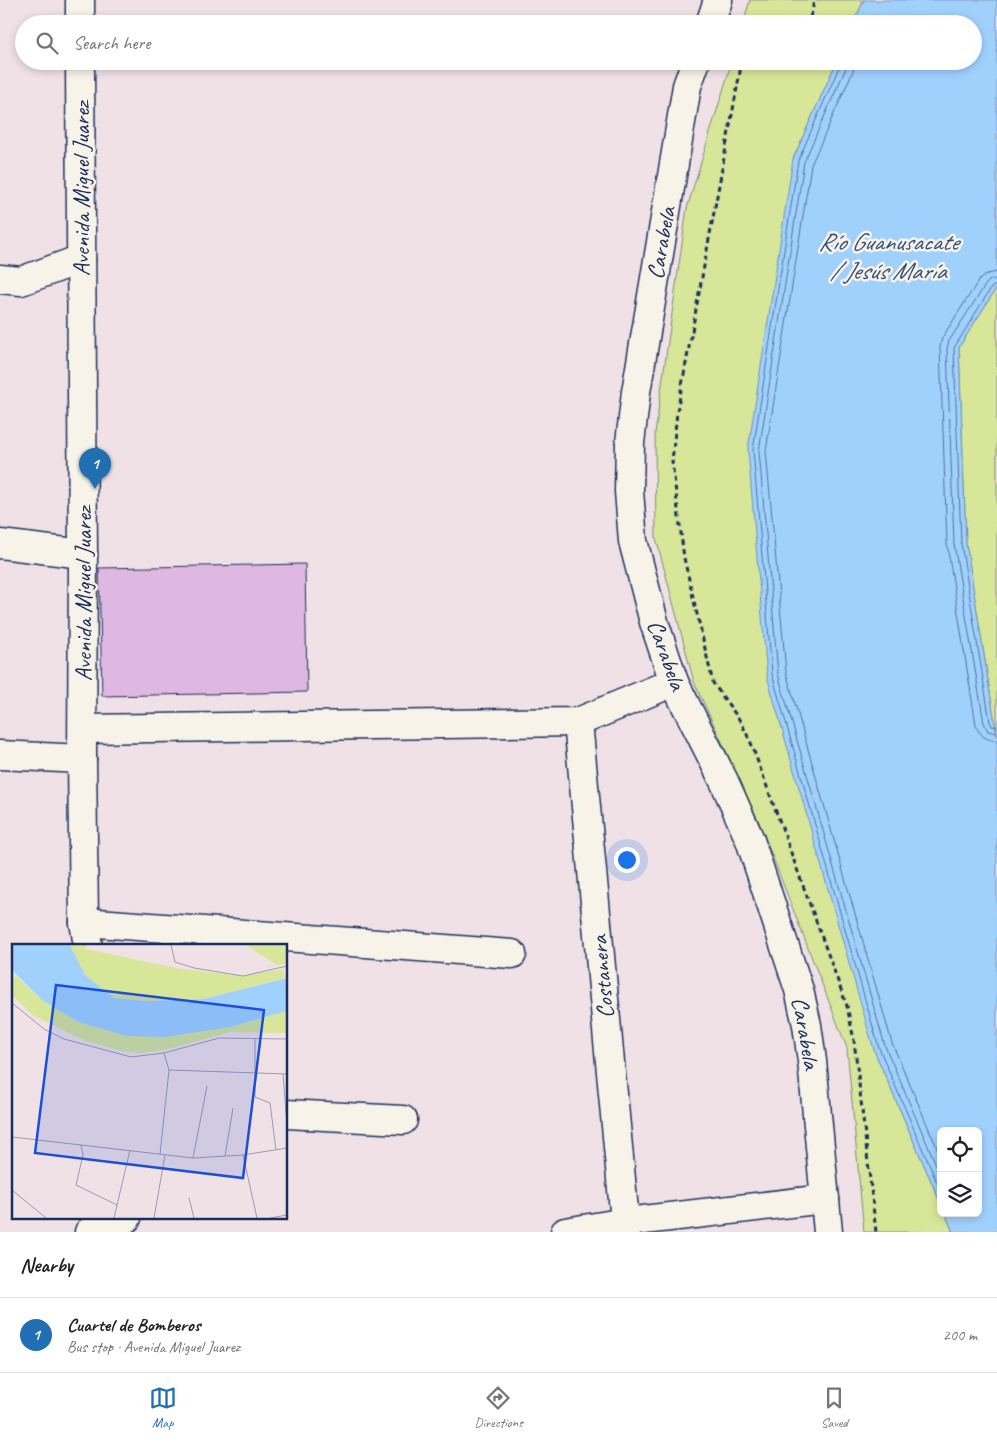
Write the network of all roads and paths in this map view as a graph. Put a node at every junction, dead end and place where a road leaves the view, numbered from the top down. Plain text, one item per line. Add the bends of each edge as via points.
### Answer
1 (80, 0) edge
2 (718, 0) edge
3 (813, 0) edge
4 (80, 15) edge
5 (713, 15) edge
6 (811, 15) edge
7 (80, 70) edge
8 (693, 70) edge
9 (740, 70) edge
10 (81, 259) junction
11 (0, 279) edge
12 (0, 544) edge
13 (83, 554) junction
14 (674, 682) junction
15 (578, 722) junction
16 (83, 729) junction
17 (0, 755) edge
18 (82, 760) junction
19 (86, 934) edge
20 (512, 954) dead end
21 (288, 1114) edge
22 (403, 1120) dead end
23 (825, 1199) junction
24 (122, 1220) edge
25 (626, 1227) edge
26 (89, 1232) edge
27 (565, 1232) edge
28 (828, 1232) edge
29 (876, 1232) edge

1 - 4 street
2 - 5 street
3 - 6 path
7 - 10 street, Avenida Miguel Juarez
8 - 14 street, Carabela via 687,86 630,443 633,541
9 - 29 path via 677,412 672,461 684,558 713,683 741,722 751,743 847,1006 854,1040
10 - 11 street via 21,281
10 - 13 street, Avenida Miguel Juarez
12 - 13 street
13 - 16 street, Avenida Miguel Juarez
14 - 15 street
14 - 23 street, Carabela via 750,840 799,990 812,1061
15 - 16 street
15 - 25 street, Costanera
16 - 18 street, Avenida Miguel Juarez
17 - 18 street
18 - 19 street, Avenida Miguel Juarez
19 - 20 street
21 - 22 street
23 - 25 street
23 - 28 street, Carabela
24 - 26 street
25 - 27 street

